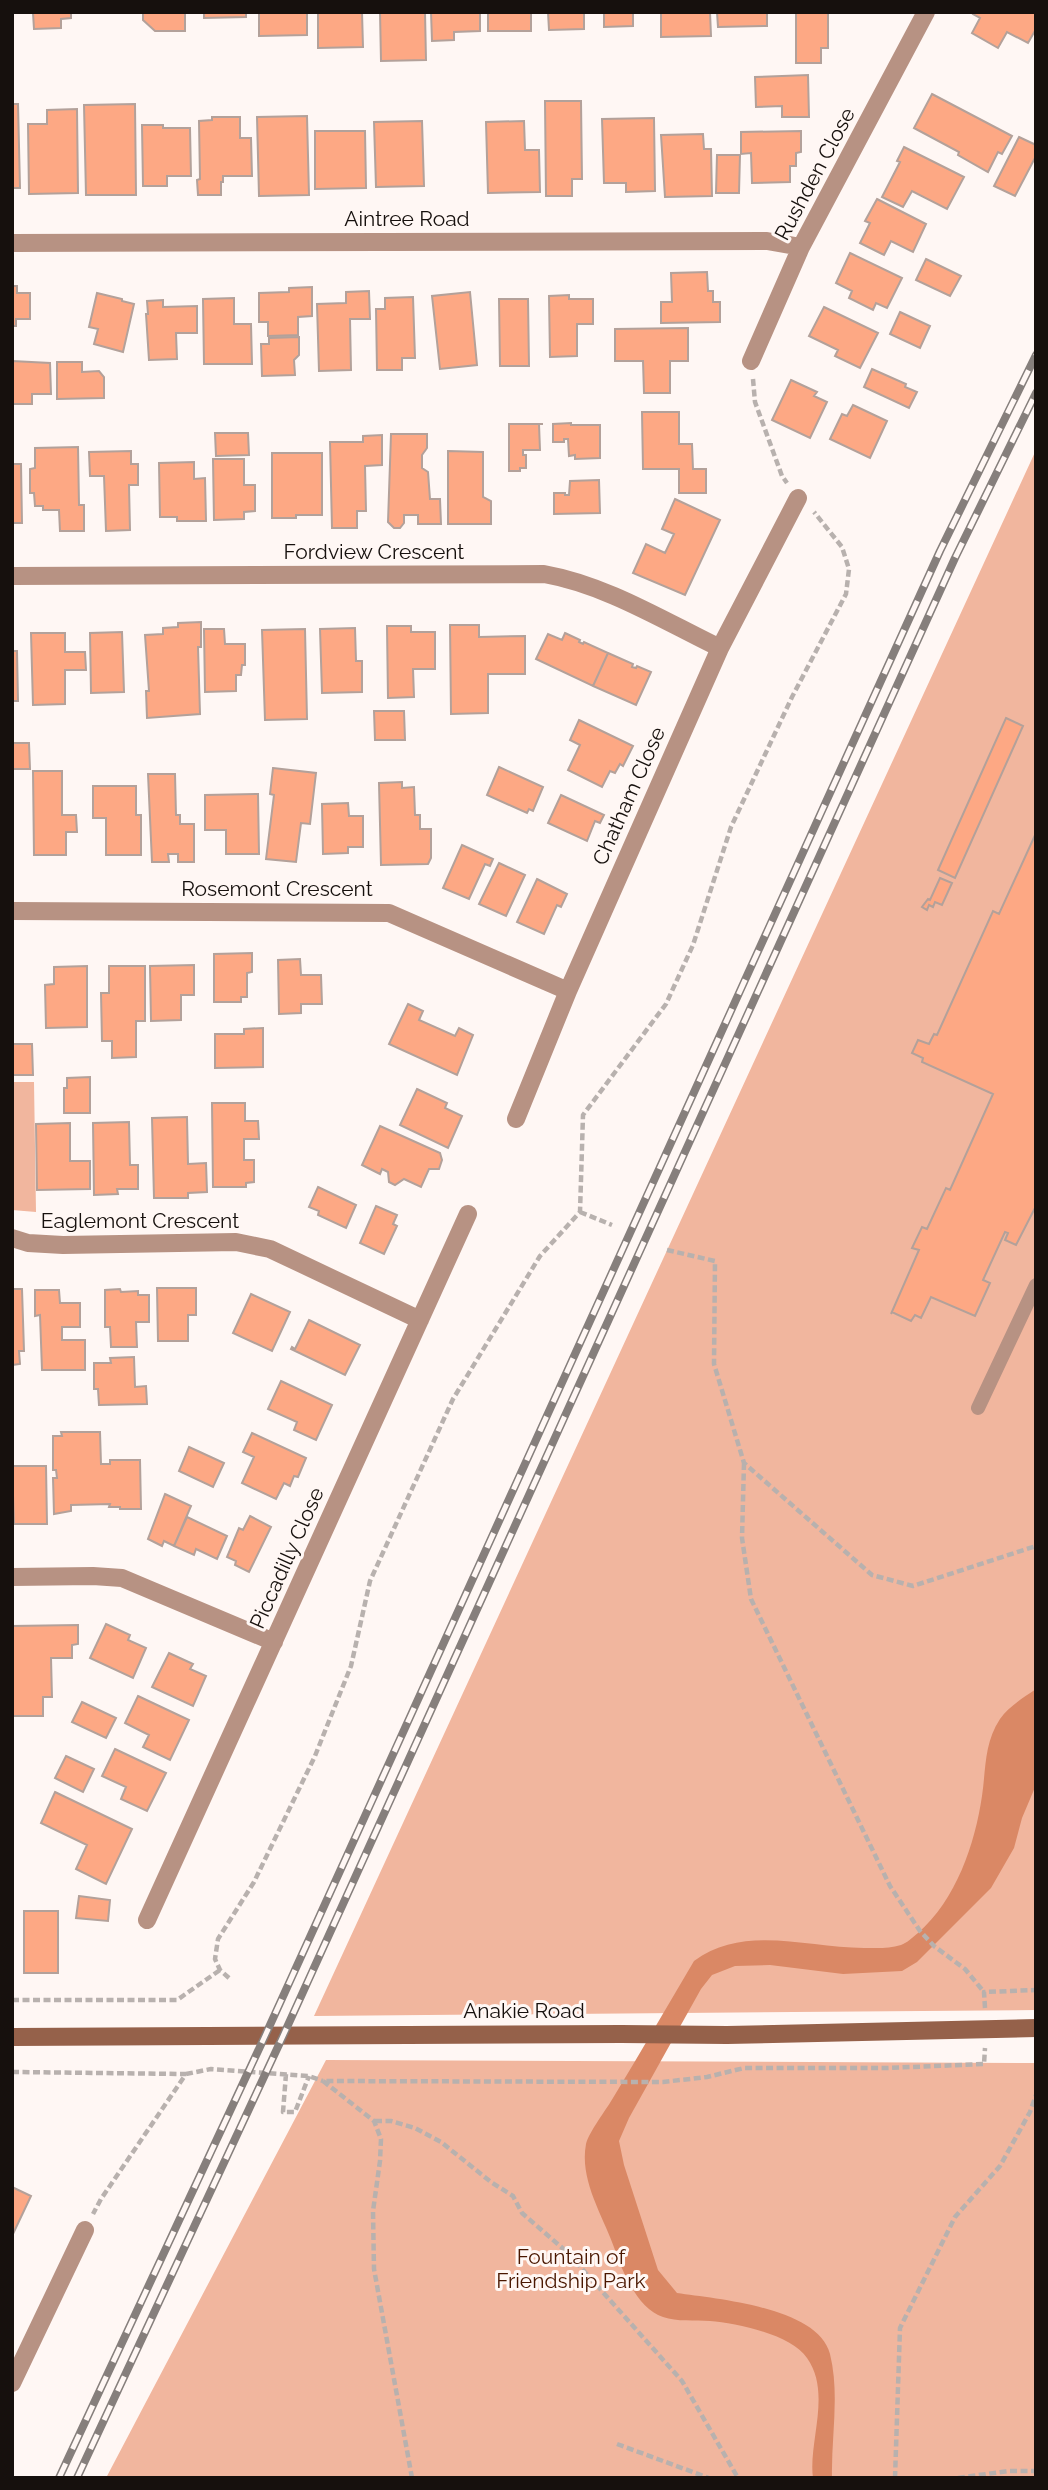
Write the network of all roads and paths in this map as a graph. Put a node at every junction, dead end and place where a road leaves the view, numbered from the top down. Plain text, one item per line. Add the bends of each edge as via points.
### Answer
1 (926, 12) edge
2 (12, 243) edge
3 (802, 247) junction
4 (751, 361) joint
5 (798, 498) junction
6 (12, 576) edge
7 (720, 648) junction
8 (12, 911) edge
9 (568, 991) junction
10 (516, 1119) dead end
11 (580, 1212) junction
12 (468, 1214) dead end
13 (612, 1225) dead end
14 (12, 1238) edge
15 (667, 1250) dead end
16 (1036, 1285) edge
17 (420, 1321) junction
18 (978, 1408) dead end
19 (744, 1462) junction
20 (1036, 1546) edge
21 (12, 1577) edge
22 (274, 1642) junction
23 (147, 1920) dead end
24 (220, 1970) junction
25 (229, 1978) dead end
26 (1036, 1990) edge
27 (984, 1992) junction
28 (12, 2000) edge
29 (985, 2002) dead end
30 (985, 2028) junction
31 (1036, 2028) edge
32 (12, 2037) edge
33 (12, 2072) edge
34 (186, 2074) junction
35 (286, 2074) junction
36 (309, 2076) junction
37 (323, 2081) junction
38 (1036, 2095) edge
39 (374, 2121) junction
40 (85, 2230) joint
41 (12, 2383) edge
42 (617, 2444) dead end
43 (1036, 2471) edge
44 (412, 2478) edge
45 (709, 2478) edge
46 (738, 2478) edge
47 (895, 2478) edge
48 (958, 2478) edge

1 - 3 street, Rushden Close
2 - 3 street, Aintree Road via 766,241
3 - 4 street, Rushden Close
4 - 5 path via 755,402 782,476
5 - 7 street, Chatham Close
5 - 11 path via 818,515 842,547 849,569 846,594 731,827 693,945 666,1004 583,1115
6 - 7 street, Fordview Crescent via 544,574 605,592
7 - 9 street, Chatham Close
8 - 9 street, Rosemont Crescent via 389,913
9 - 10 street, Chatham Close
11 - 13 path
11 - 24 path via 540,1256 453,1399 370,1581 351,1666 315,1756 254,1882 218,1939 215,1959
12 - 17 street, Piccadilly Close
14 - 17 street, Eaglemont Crescent via 63,1245 236,1242 270,1249
15 - 19 path via 715,1261 714,1364
16 - 18 lane
17 - 22 street, Piccadilly Close
19 - 20 path via 872,1575 913,1586
19 - 27 path via 742,1538 751,1599 890,1886 920,1931 965,1969
21 - 22 street via 122,1578
22 - 23 street, Piccadilly Close
24 - 25 path
24 - 28 path via 177,2000
26 - 27 path
27 - 29 path
30 - 31 main road, Anakie Road
30 - 32 main road, Anakie Road via 727,2035
30 - 37 path via 984,2064 744,2068 663,2082
33 - 34 path
34 - 35 path via 211,2069
34 - 40 path via 100,2199
35 - 36 path
35 - 36 path via 283,2112 295,2112
36 - 37 path
37 - 39 path
38 - 47 path via 1000,2166 955,2217 900,2328
39 - 44 path via 381,2139 373,2211 374,2269
39 - 46 path via 415,2128 441,2142 513,2196 522,2213 568,2253 682,2381
40 - 41 street
42 - 45 path
43 - 48 path

